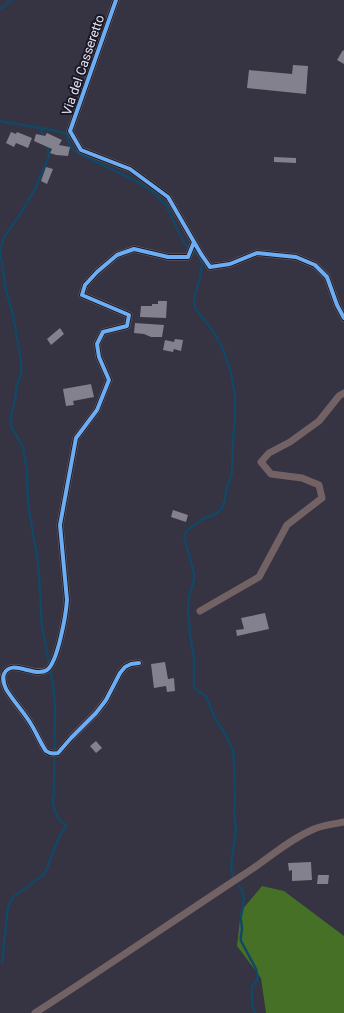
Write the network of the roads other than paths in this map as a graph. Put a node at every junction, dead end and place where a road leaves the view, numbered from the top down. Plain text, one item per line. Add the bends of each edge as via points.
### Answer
1 (116, 0) edge
2 (194, 242) junction
3 (344, 318) edge
4 (344, 393) edge
5 (200, 611) dead end
6 (139, 664) dead end
7 (344, 822) edge
8 (34, 1013) edge

1 - 2 street, Via del Casseretto via 70,131 81,150 130,169 168,197
2 - 3 street, Via del Casseretto via 210,267 230,264 257,253 296,257 315,265 327,278 336,305
2 - 6 street via 188,257 168,257 134,249 117,255 85,285 82,295 129,315 127,326 103,332 97,344 99,357 109,380 97,410 76,438 60,525 67,600 56,656 52,665 40,672 13,668 6,671 3,682 46,751 52,754 58,753 96,713 125,667
4 - 5 street via 319,422 270,453 262,462 271,474 302,478 319,485 322,498 286,525 259,577
7 - 8 street via 316,828 299,837

